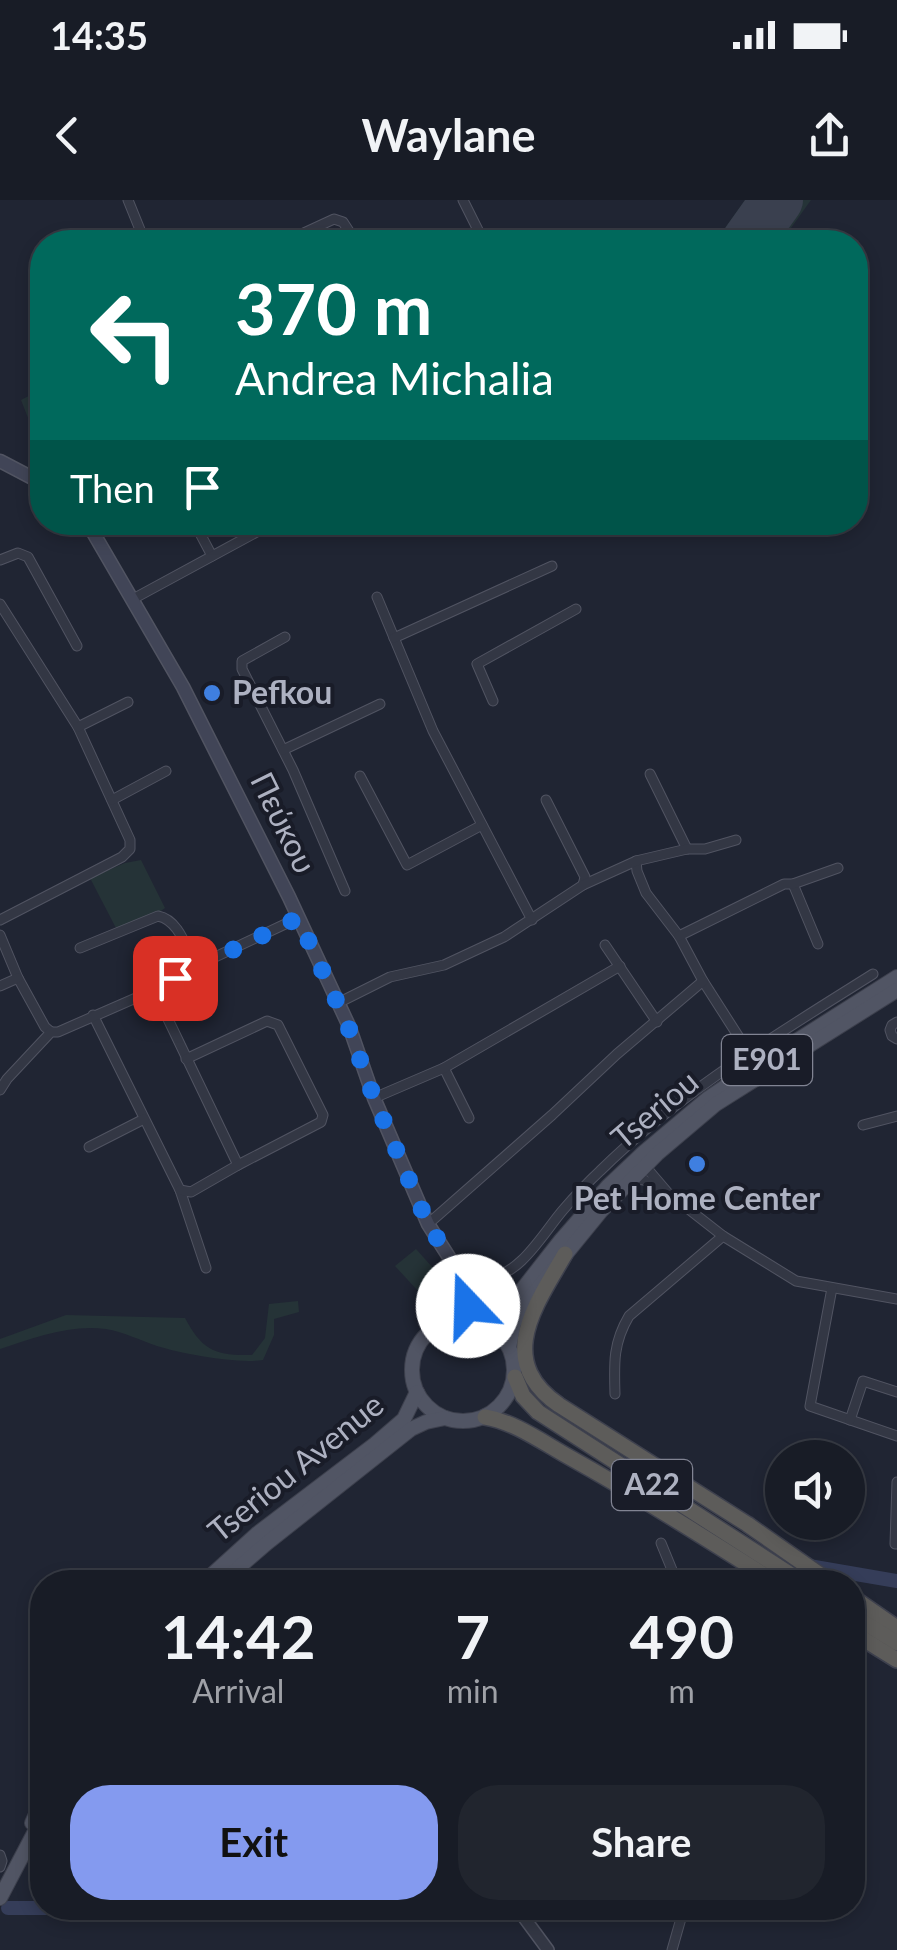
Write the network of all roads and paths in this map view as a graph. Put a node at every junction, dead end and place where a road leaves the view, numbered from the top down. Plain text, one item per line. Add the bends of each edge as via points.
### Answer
1 (128, 200) edge
2 (462, 200) edge
3 (140, 230) edge
4 (310, 230) edge
5 (349, 230) edge
6 (478, 230) edge
7 (0, 462) edge
8 (30, 478) edge
9 (95, 535) edge
10 (201, 535) edge
11 (251, 535) edge
12 (212, 556) junction
13 (0, 560) edge
14 (552, 566) dead end
15 (377, 597) dead end
16 (133, 599) junction
17 (0, 604) edge
18 (576, 609) dead end
19 (285, 638) dead end
20 (394, 638) junction
21 (78, 646) dead end
22 (493, 701) dead end
23 (128, 702) dead end
24 (380, 704) dead end
25 (78, 727) junction
26 (283, 750) junction
27 (166, 772) dead end
28 (650, 774) dead end
29 (360, 776) dead end
30 (112, 800) junction
31 (546, 800) dead end
32 (482, 825) junction
33 (736, 840) dead end
34 (687, 849) junction
35 (636, 861) junction
36 (838, 868) dead end
37 (793, 884) junction
38 (583, 885) junction
39 (345, 891) dead end
40 (298, 918) junction
41 (0, 920) edge
42 (532, 920) junction
43 (0, 935) edge
44 (680, 936) junction
45 (818, 944) dead end
46 (605, 945) dead end
47 (80, 948) dead end
48 (196, 966) junction
49 (620, 966) junction
50 (873, 974) dead end
51 (897, 977) edge
52 (18, 978) junction
53 (704, 981) junction
54 (0, 986) edge
55 (154, 990) junction
56 (897, 990) edge
57 (338, 1003) junction
58 (93, 1016) junction
59 (656, 1022) junction
60 (897, 1022) edge
61 (50, 1032) junction
62 (897, 1039) edge
63 (748, 1053) junction
64 (186, 1059) junction
65 (444, 1068) junction
66 (0, 1090) edge
67 (374, 1098) junction
68 (897, 1116) edge
69 (468, 1118) dead end
70 (144, 1119) junction
71 (863, 1126) dead end
72 (89, 1148) dead end
73 (238, 1165) junction
74 (645, 1166) junction
75 (631, 1179) junction
76 (180, 1190) junction
77 (668, 1193) junction
78 (428, 1224) junction
79 (722, 1236) junction
80 (565, 1254) junction
81 (206, 1268) dead end
82 (456, 1268) junction
83 (486, 1280) dead end
84 (832, 1288) junction
85 (897, 1299) edge
86 (444, 1322) junction
87 (482, 1323) junction
88 (509, 1347) junction
89 (514, 1378) junction
90 (417, 1392) junction
91 (897, 1392) edge
92 (615, 1394) dead end
93 (485, 1417) junction
94 (446, 1418) junction
95 (850, 1420) junction
96 (897, 1436) edge
97 (897, 1482) edge
98 (661, 1543) dead end
99 (897, 1544) edge
100 (218, 1570) edge
101 (236, 1570) edge
102 (673, 1570) edge
103 (756, 1570) edge
104 (783, 1570) edge
105 (813, 1570) edge
106 (865, 1606) edge
107 (865, 1623) edge
108 (897, 1628) edge
109 (865, 1640) edge
110 (897, 1643) edge
111 (897, 1660) edge
112 (30, 1827) edge
113 (30, 1833) edge
114 (7, 1863) edge
115 (0, 1898) edge
116 (526, 1920) edge
117 (681, 1920) edge
118 (548, 1950) edge
119 (672, 1950) edge

1 - 3 street
2 - 6 street
4 - 5 street via 334,219
7 - 8 main road
9 - 16 main road, Πεύκου
10 - 12 street
11 - 12 street
12 - 16 street
13 - 21 street via 28,557
14 - 20 street
15 - 20 street
16 - 40 main road, Πεύκου
17 - 25 street
18 - 22 street via 477,664
19 - 26 street via 242,661
20 - 32 street
23 - 25 street
24 - 26 street
25 - 30 street
26 - 39 street
27 - 30 street
28 - 34 street
29 - 32 street via 407,865
30 - 41 street via 130,849
31 - 38 street via 585,877
32 - 42 street
33 - 34 street
34 - 35 street
35 - 38 street
35 - 44 street via 646,893
36 - 37 street
37 - 44 street
37 - 45 street
38 - 42 street
40 - 48 street
40 - 57 main road, Πεύκου
42 - 57 street via 444,965 390,978
43 - 52 street
44 - 53 street
46 - 49 street
47 - 48 street via 158,916 174,924
48 - 55 street
49 - 59 street
49 - 65 street
50 - 63 street
51 - 87 main road, Tseriou / E901 via 674,1126 608,1186 503,1314
52 - 54 street
52 - 61 street
53 - 59 street
53 - 63 street
55 - 58 street
55 - 64 street
56 - 74 main road, Tseriou / E901 via 716,1104
57 - 67 main road, Πεύκου
58 - 61 street
58 - 70 street
59 - 78 street
60 - 62 street via 890,1030
61 - 66 street
63 - 83 street via 602,1168 518,1266
64 - 73 street
64 - 73 street via 267,1021 278,1025 323,1115 321,1122
65 - 67 street
65 - 69 street
67 - 78 main road, Πεύκου
68 - 71 street
70 - 72 street
70 - 76 street
73 - 76 street via 191,1192
74 - 75 main road, Tseriou / E901
74 - 77 street
75 - 77 street
75 - 80 main road, Tseriou / E901
76 - 81 street
77 - 79 street
78 - 82 main road, Πεύκου
79 - 84 street via 796,1281
79 - 92 street via 629,1316 614,1354
80 - 88 main road, Tseriou / E901 via 518,1314
80 - 105 highway via 526,1334 527,1364 542,1391
82 - 86 main road via 458,1298
82 - 87 main road, Πεύκου via 468,1306
84 - 85 street
84 - 95 street via 810,1406
86 - 87 main road
86 - 90 main road via 429,1332 412,1361
87 - 88 main road
88 - 89 main road
89 - 93 main road via 509,1394
89 - 104 highway, A22 via 538,1412
90 - 94 main road
90 - 100 main road, Tseriou Avenue via 404,1418 375,1444
91 - 95 street via 863,1381
93 - 94 main road
93 - 103 highway, A22 via 520,1429
94 - 101 main road, Tseriou Avenue via 411,1430
95 - 96 street
97 - 99 street
98 - 102 street
106 - 108 highway
107 - 110 highway
109 - 111 highway
112 - 114 main road
113 - 114 main road
114 - 115 main road
116 - 118 street
117 - 119 street

